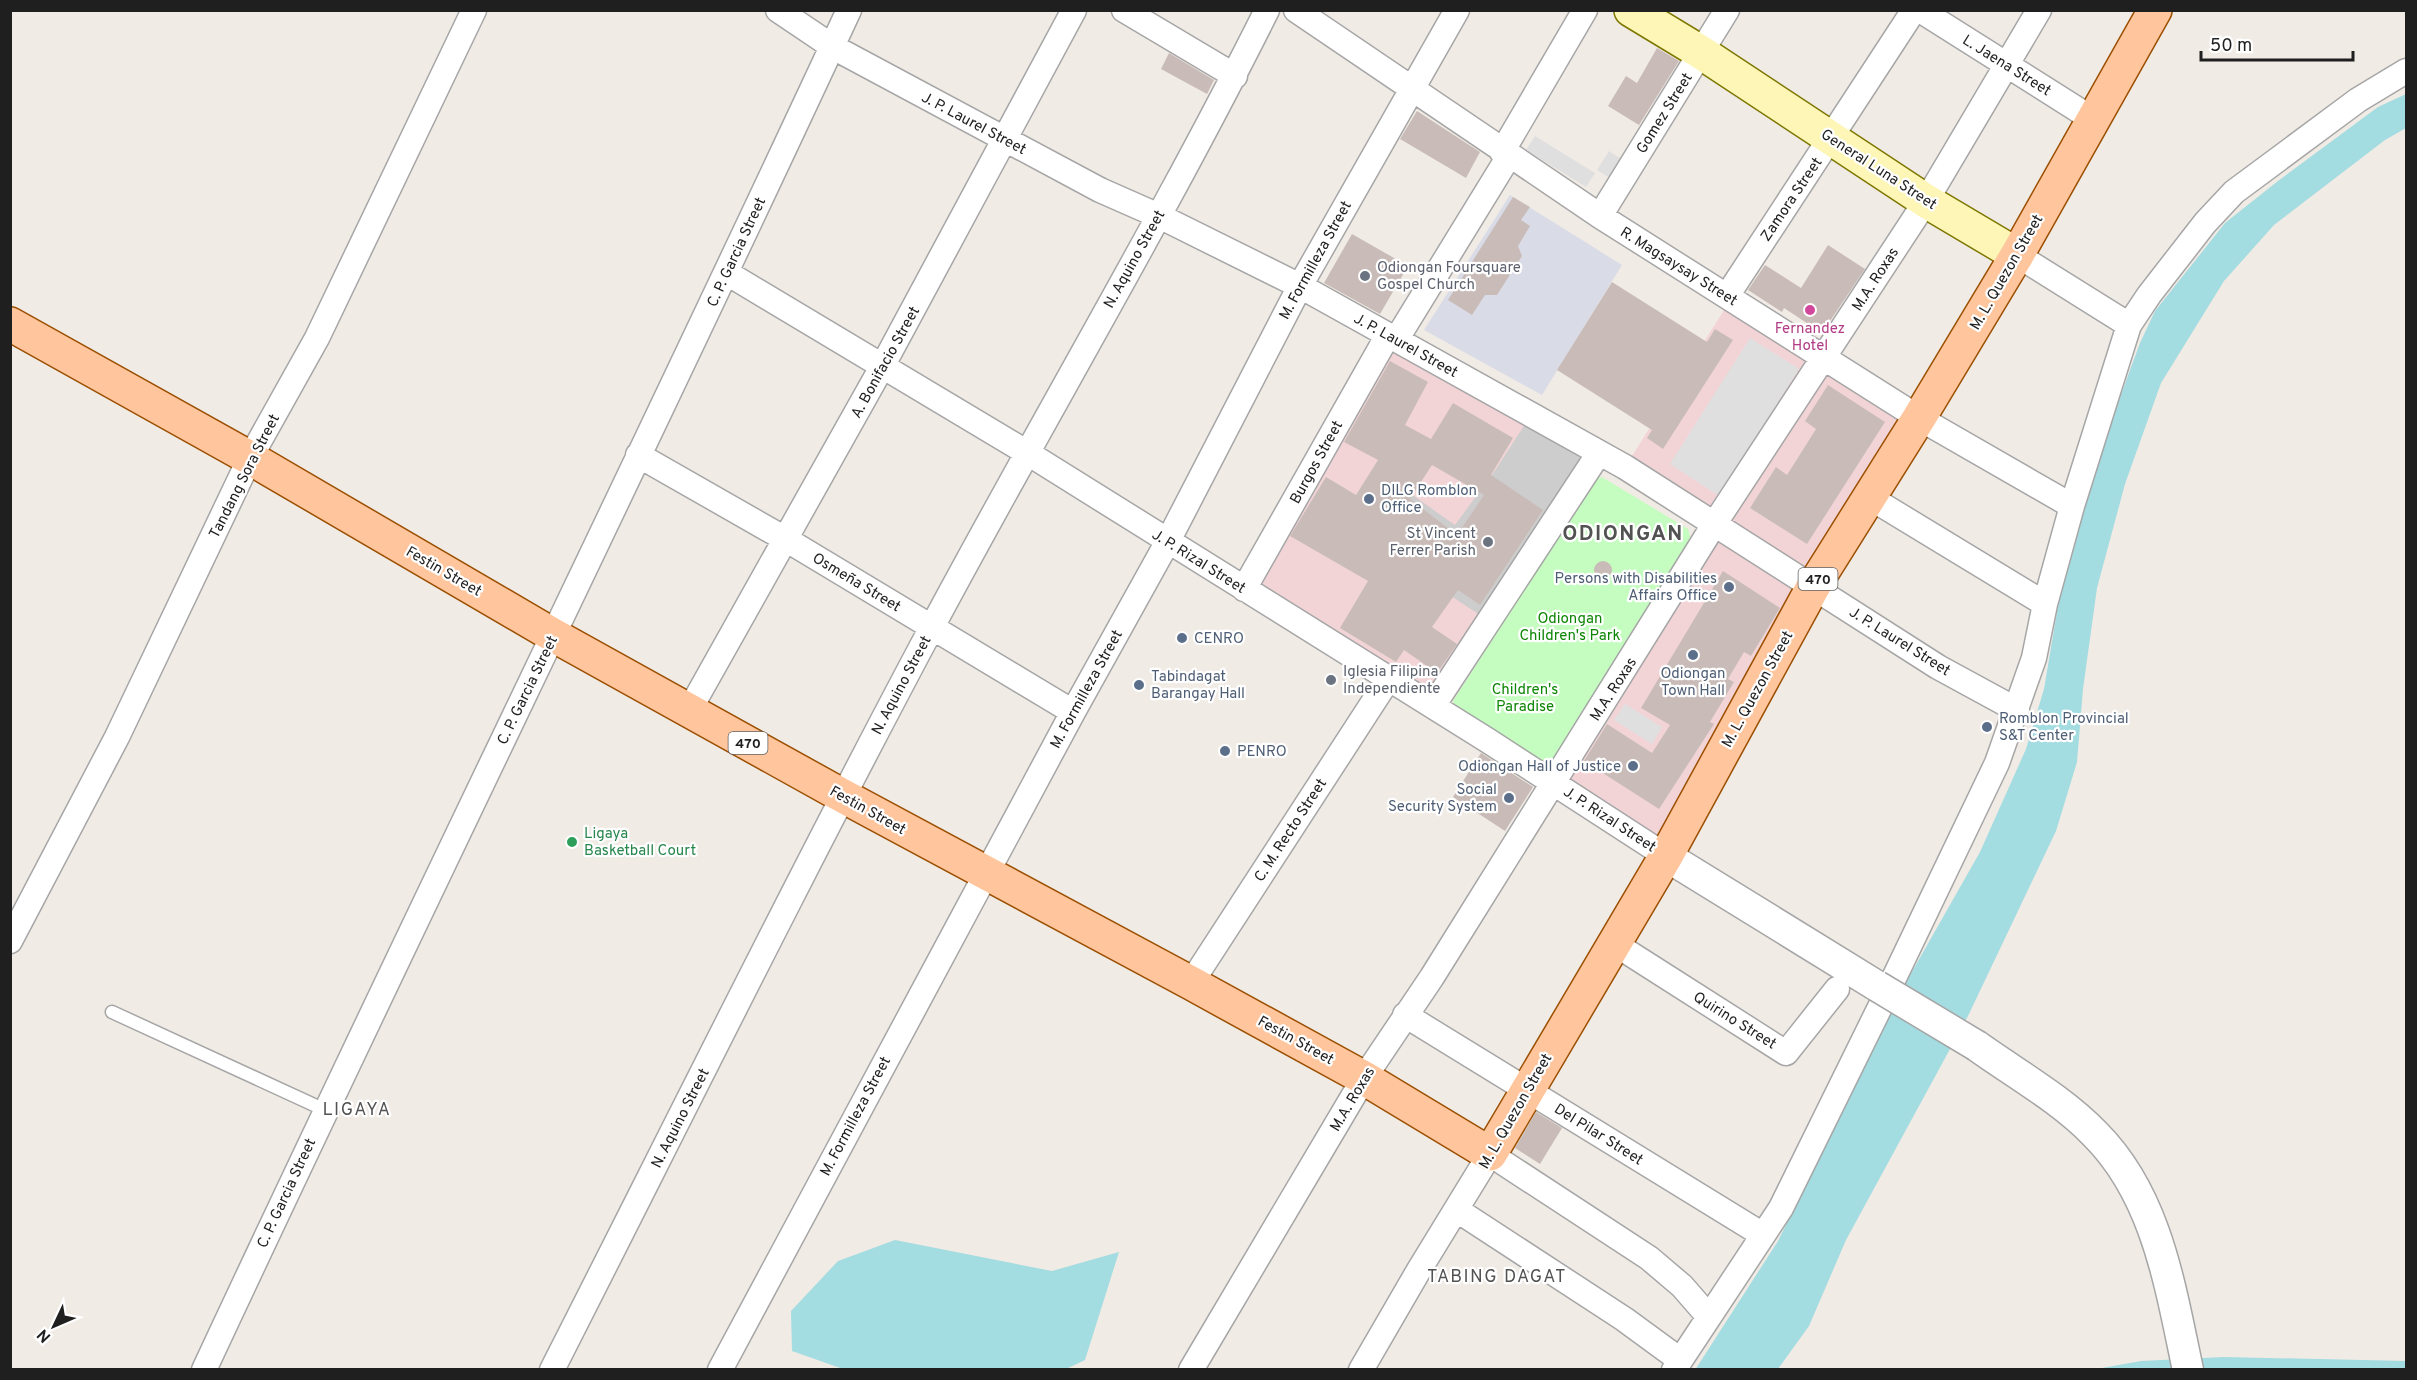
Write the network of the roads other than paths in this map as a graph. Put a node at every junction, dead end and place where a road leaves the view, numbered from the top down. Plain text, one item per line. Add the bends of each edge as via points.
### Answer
1 (474, 10) edge
2 (778, 10) edge
3 (849, 10) edge
4 (1074, 10) edge
5 (1124, 10) edge
6 (1267, 10) edge
7 (1296, 10) edge
8 (1457, 10) edge
9 (1585, 10) edge
10 (1631, 10) edge
11 (1727, 10) edge
12 (1914, 10) edge
13 (1920, 10) edge
14 (2039, 10) edge
15 (2156, 10) edge
16 (833, 47) junction
17 (1702, 53) junction
18 (2007, 65) junction
19 (2406, 70) edge
20 (1235, 76) junction
21 (1411, 89) junction
22 (2094, 120) junction
23 (1831, 139) junction
24 (1006, 140) junction
25 (1506, 154) junction
26 (1926, 201) junction
27 (1159, 216) junction
28 (1600, 216) junction
29 (2017, 255) junction
30 (727, 273) junction
31 (1300, 286) junction
32 (1727, 296) junction
33 (10, 324) edge
34 (2129, 325) junction
35 (1392, 338) junction
36 (1825, 357) junction
37 (883, 366) junction
38 (1919, 418) junction
39 (1026, 452) junction
40 (1599, 453) junction
41 (638, 455) junction
42 (250, 458) junction
43 (1869, 497) junction
44 (2072, 506) junction
45 (1716, 523) junction
46 (787, 540) junction
47 (1168, 541) junction
48 (1813, 587) junction
49 (1245, 589) junction
50 (2045, 604) junction
51 (932, 626) junction
52 (553, 635) junction
53 (1389, 678) junction
54 (1433, 706) junction
55 (690, 709) junction
56 (2017, 710) junction
57 (1073, 712) junction
58 (1553, 781) junction
59 (843, 796) junction
60 (1666, 856) junction
61 (986, 873) junction
62 (10, 941) edge
63 (1615, 944) junction
64 (1191, 983) junction
65 (1837, 989) dead end
66 (112, 1012) dead end
67 (1405, 1015) junction
68 (1364, 1078) junction
69 (1527, 1089) junction
70 (325, 1110) junction
71 (1490, 1154) junction
72 (1457, 1210) junction
73 (1763, 1235) junction
74 (1709, 1317) junction
75 (1677, 1365) edge
76 (204, 1370) edge
77 (552, 1370) edge
78 (720, 1370) edge
79 (1191, 1370) edge
80 (1361, 1370) edge
81 (2188, 1370) edge

1 - 42 street, Tandang Sora Street via 317,338
2 - 16 street, J. P. Laurel Street
3 - 16 street, C. P. Garcia Street
4 - 24 street, A. Bonifacio Street
5 - 20 street
6 - 20 street, N. Aquino Street
7 - 21 street, R. Magsaysay Street
8 - 21 street, M. Formilleza Street
9 - 25 street, Burgos Street
10 - 17 main road, General Luna Street
11 - 17 street, Gomez Street
12 - 23 street, Zamora Street
13 - 18 street, L. Jaena Street
14 - 18 street, M.A. Roxas
15 - 22 main road, M. L. Quezon Street / 470
16 - 24 street, J. P. Laurel Street
16 - 30 street, C. P. Garcia Street
17 - 23 main road, General Luna Street
17 - 28 street, Gomez Street
18 - 22 street, L. Jaena Street
18 - 26 street, M.A. Roxas
19 - 34 street via 2358,100 2234,192 2205,223
20 - 27 street, N. Aquino Street
21 - 25 street, R. Magsaysay Street
21 - 31 street, M. Formilleza Street
22 - 29 main road, M. L. Quezon Street / 470
23 - 26 main road, General Luna Street
23 - 32 street, Zamora Street
24 - 27 street, J. P. Laurel Street
24 - 37 street, A. Bonifacio Street
25 - 28 street, R. Magsaysay Street
25 - 35 street, Burgos Street
26 - 29 main road, General Luna Street
26 - 36 street, M.A. Roxas
27 - 31 street, J. P. Laurel Street
27 - 39 street, N. Aquino Street
28 - 32 street, R. Magsaysay Street
29 - 34 street, General Luna Street
29 - 38 main road, M. L. Quezon Street / 470
30 - 37 street, J. P. Rizal Street
30 - 41 street, C. P. Garcia Street
31 - 35 street, J. P. Laurel Street
31 - 47 street, M. Formilleza Street
32 - 36 street, R. Magsaysay Street
33 - 42 main road, Festin Street / 470
34 - 44 street
35 - 40 street, J. P. Laurel Street
35 - 49 street, Burgos Street
36 - 38 street, R. Magsaysay Street
36 - 45 street, M.A. Roxas
37 - 39 street, J. P. Rizal Street
37 - 46 street, A. Bonifacio Street
38 - 43 main road, M. L. Quezon Street / 470
38 - 44 street, R. Magsaysay Street
39 - 47 street, J. P. Rizal Street
39 - 51 street, N. Aquino Street
40 - 45 street, J. P. Laurel Street
40 - 54 street
41 - 46 street, Osmeña Street
41 - 52 street, C. P. Garcia Street
42 - 52 main road, Festin Street / 470
42 - 62 street, Tandang Sora Street via 117,737
43 - 48 main road, M. L. Quezon Street / 470
43 - 50 street
44 - 50 street
45 - 48 street, J. P. Laurel Street
45 - 58 street, M.A. Roxas
46 - 51 street, Osmeña Street
46 - 55 street, A. Bonifacio Street
47 - 49 street, J. P. Rizal Street
47 - 57 street, M. Formilleza Street
48 - 56 street, J. P. Laurel Street via 1938,667
48 - 60 main road, M. L. Quezon Street / 470
49 - 53 street, J. P. Rizal Street
50 - 56 street via 2034,658
51 - 57 street, Osmeña Street
51 - 59 street, N. Aquino Street
52 - 55 main road, Festin Street / 470
52 - 70 street, C. P. Garcia Street
53 - 54 street, J. P. Rizal Street
53 - 64 street, C. M. Recto Street
54 - 58 street, J. P. Rizal Street
55 - 59 main road, Festin Street / 470
56 - 73 street via 1997,763 1883,1001 1781,1208
57 - 61 street, M. Formilleza Street
58 - 60 street, J. P. Rizal Street
58 - 67 street, M.A. Roxas
59 - 61 main road, Festin Street / 470
59 - 77 street, N. Aquino Street
60 - 63 main road, M. L. Quezon Street / 470
60 - 81 street, bridge via 1977,1046 2095,1134 2127,1173 2150,1219 2163,1258
61 - 64 main road, Festin Street / 470
61 - 78 street, M. Formilleza Street
63 - 65 street, Quirino Street via 1786,1053
63 - 69 main road, M. L. Quezon Street / 470
64 - 68 main road, Festin Street / 470
66 - 70 lane
67 - 68 street, M.A. Roxas
67 - 69 street, Del Pilar Street
68 - 71 main road, Festin Street / 470
68 - 79 street, M.A. Roxas
69 - 71 main road, M. L. Quezon Street / 470
69 - 73 street, Del Pilar Street
70 - 76 street, C. P. Garcia Street
71 - 72 street, M. L. Quezon Street
71 - 74 street, Festin Street via 1649,1258 1682,1286
72 - 75 street via 1624,1319
72 - 80 street, M. L. Quezon Street
73 - 74 street
74 - 75 street

